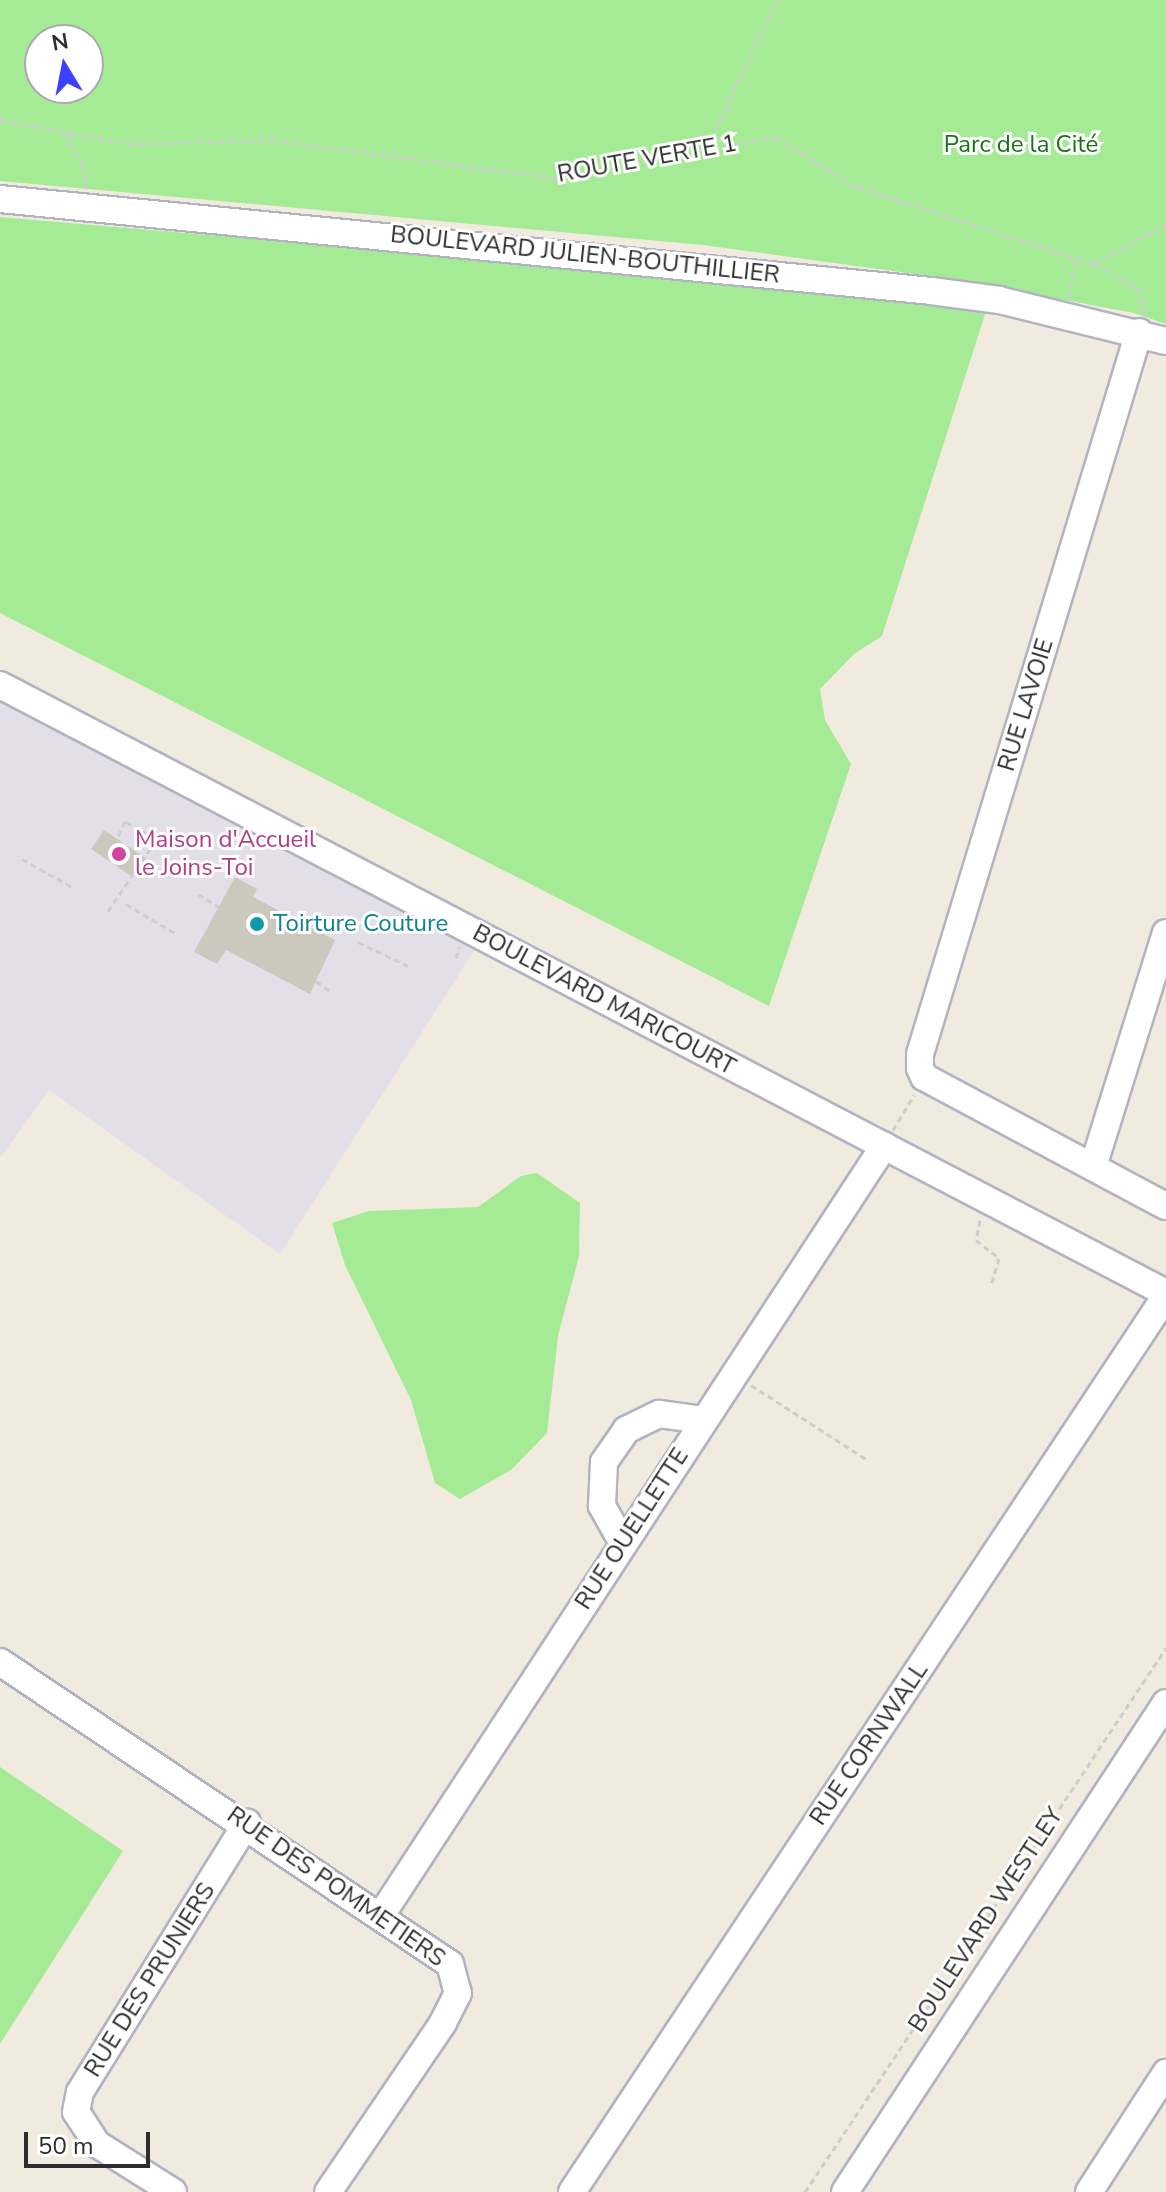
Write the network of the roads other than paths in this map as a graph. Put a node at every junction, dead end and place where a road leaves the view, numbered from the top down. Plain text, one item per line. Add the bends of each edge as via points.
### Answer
1 (0, 199) edge
2 (1139, 332) junction
3 (1166, 341) edge
4 (0, 685) edge
5 (1166, 933) edge
6 (884, 1146) junction
7 (1093, 1167) junction
8 (1166, 1206) edge
9 (1166, 1294) edge
10 (703, 1420) junction
11 (623, 1543) junction
12 (0, 1662) edge
13 (1166, 1703) edge
14 (247, 1823) junction
15 (382, 1914) junction
16 (1166, 2073) edge
17 (173, 2192) edge
18 (328, 2192) edge
19 (572, 2192) edge
20 (845, 2192) edge
21 (1089, 2192) edge

1 - 2 street, BOULEVARD JULIEN-BOUTHILLIER via 931,291
2 - 3 street, BOULEVARD JULIEN-BOUTHILLIER
2 - 7 street, RUE LAVOIE via 920,1054 920,1084
4 - 6 street, BOULEVARD MARICOURT
5 - 7 street
6 - 9 street, BOULEVARD MARICOURT
6 - 10 street, RUE OUELLETTE
7 - 8 street
9 - 19 street, RUE CORNWALL
10 - 11 street, RUE OUELLETTE
10 - 11 street via 659,1414 626,1430 604,1462 602,1506
11 - 15 street, RUE OUELLETTE
12 - 14 street, RUE DES POMMETIERS
13 - 20 street, BOULEVARD WESTLEY
14 - 15 street, RUE DES POMMETIERS
14 - 17 street, RUE DES PRUNIERS via 80,2092 76,2112 97,2144
15 - 18 street, RUE DES POMMETIERS via 450,1964 458,1993
16 - 21 street

